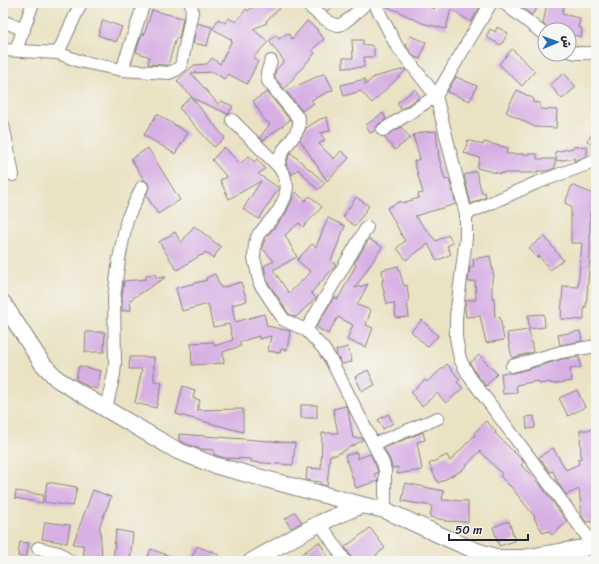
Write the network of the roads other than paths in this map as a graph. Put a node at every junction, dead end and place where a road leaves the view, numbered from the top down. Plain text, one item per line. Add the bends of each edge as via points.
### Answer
1 (33, 3) edge
2 (81, 3) edge
3 (144, 3) edge
4 (191, 3) edge
5 (305, 3) edge
6 (366, 3) edge
7 (376, 3) edge
8 (491, 3) edge
9 (504, 3) edge
10 (3, 21) edge
11 (537, 29) edge
12 (24, 30) junction
13 (3, 50) edge
14 (16, 50) junction
15 (596, 52) edge
16 (58, 53) junction
17 (577, 54) edge
18 (271, 61) dead end
19 (122, 70) junction
20 (436, 96) junction
21 (232, 120) dead end
22 (3, 125) edge
23 (383, 130) dead end
24 (596, 161) edge
25 (278, 166) junction
26 (13, 176) dead end
27 (142, 187) dead end
28 (466, 214) junction
29 (367, 227) dead end
30 (3, 303) edge
31 (306, 330) junction
32 (596, 346) edge
33 (512, 366) dead end
34 (106, 409) junction
35 (438, 418) dead end
36 (374, 444) junction
37 (362, 505) junction
38 (385, 510) junction
39 (320, 523) junction
40 (595, 546) edge
41 (38, 548) dead end
42 (69, 561) edge
43 (252, 561) edge
44 (345, 561) edge

1 - 12 street
2 - 16 street
3 - 19 street
4 - 19 street via 192,12 181,66 169,73
5 - 6 street via 331,24 339,25 352,17
7 - 20 street via 396,45
8 - 20 street
9 - 11 street
10 - 12 street
12 - 14 street
13 - 14 street
14 - 16 street
15 - 17 street
16 - 19 street via 79,61
18 - 25 street via 267,73 268,81 299,119 299,127 282,152
20 - 23 street
20 - 28 street
21 - 25 street
22 - 26 street
24 - 28 street
25 - 31 street via 287,187 285,197 258,235 254,258 260,284 284,320
27 - 34 street via 127,219 119,258 114,298 115,364
28 - 40 street via 466,238 456,317 460,359 469,376
29 - 31 street
30 - 34 main road via 42,362 57,379
31 - 36 street via 331,360
32 - 33 street via 561,352
34 - 37 main road via 178,451 214,465
35 - 36 street
36 - 38 street via 385,471
37 - 38 main road
37 - 39 main road
38 - 40 main road via 474,550 499,558 524,558
39 - 43 main road
39 - 44 street
41 - 42 street via 59,553

